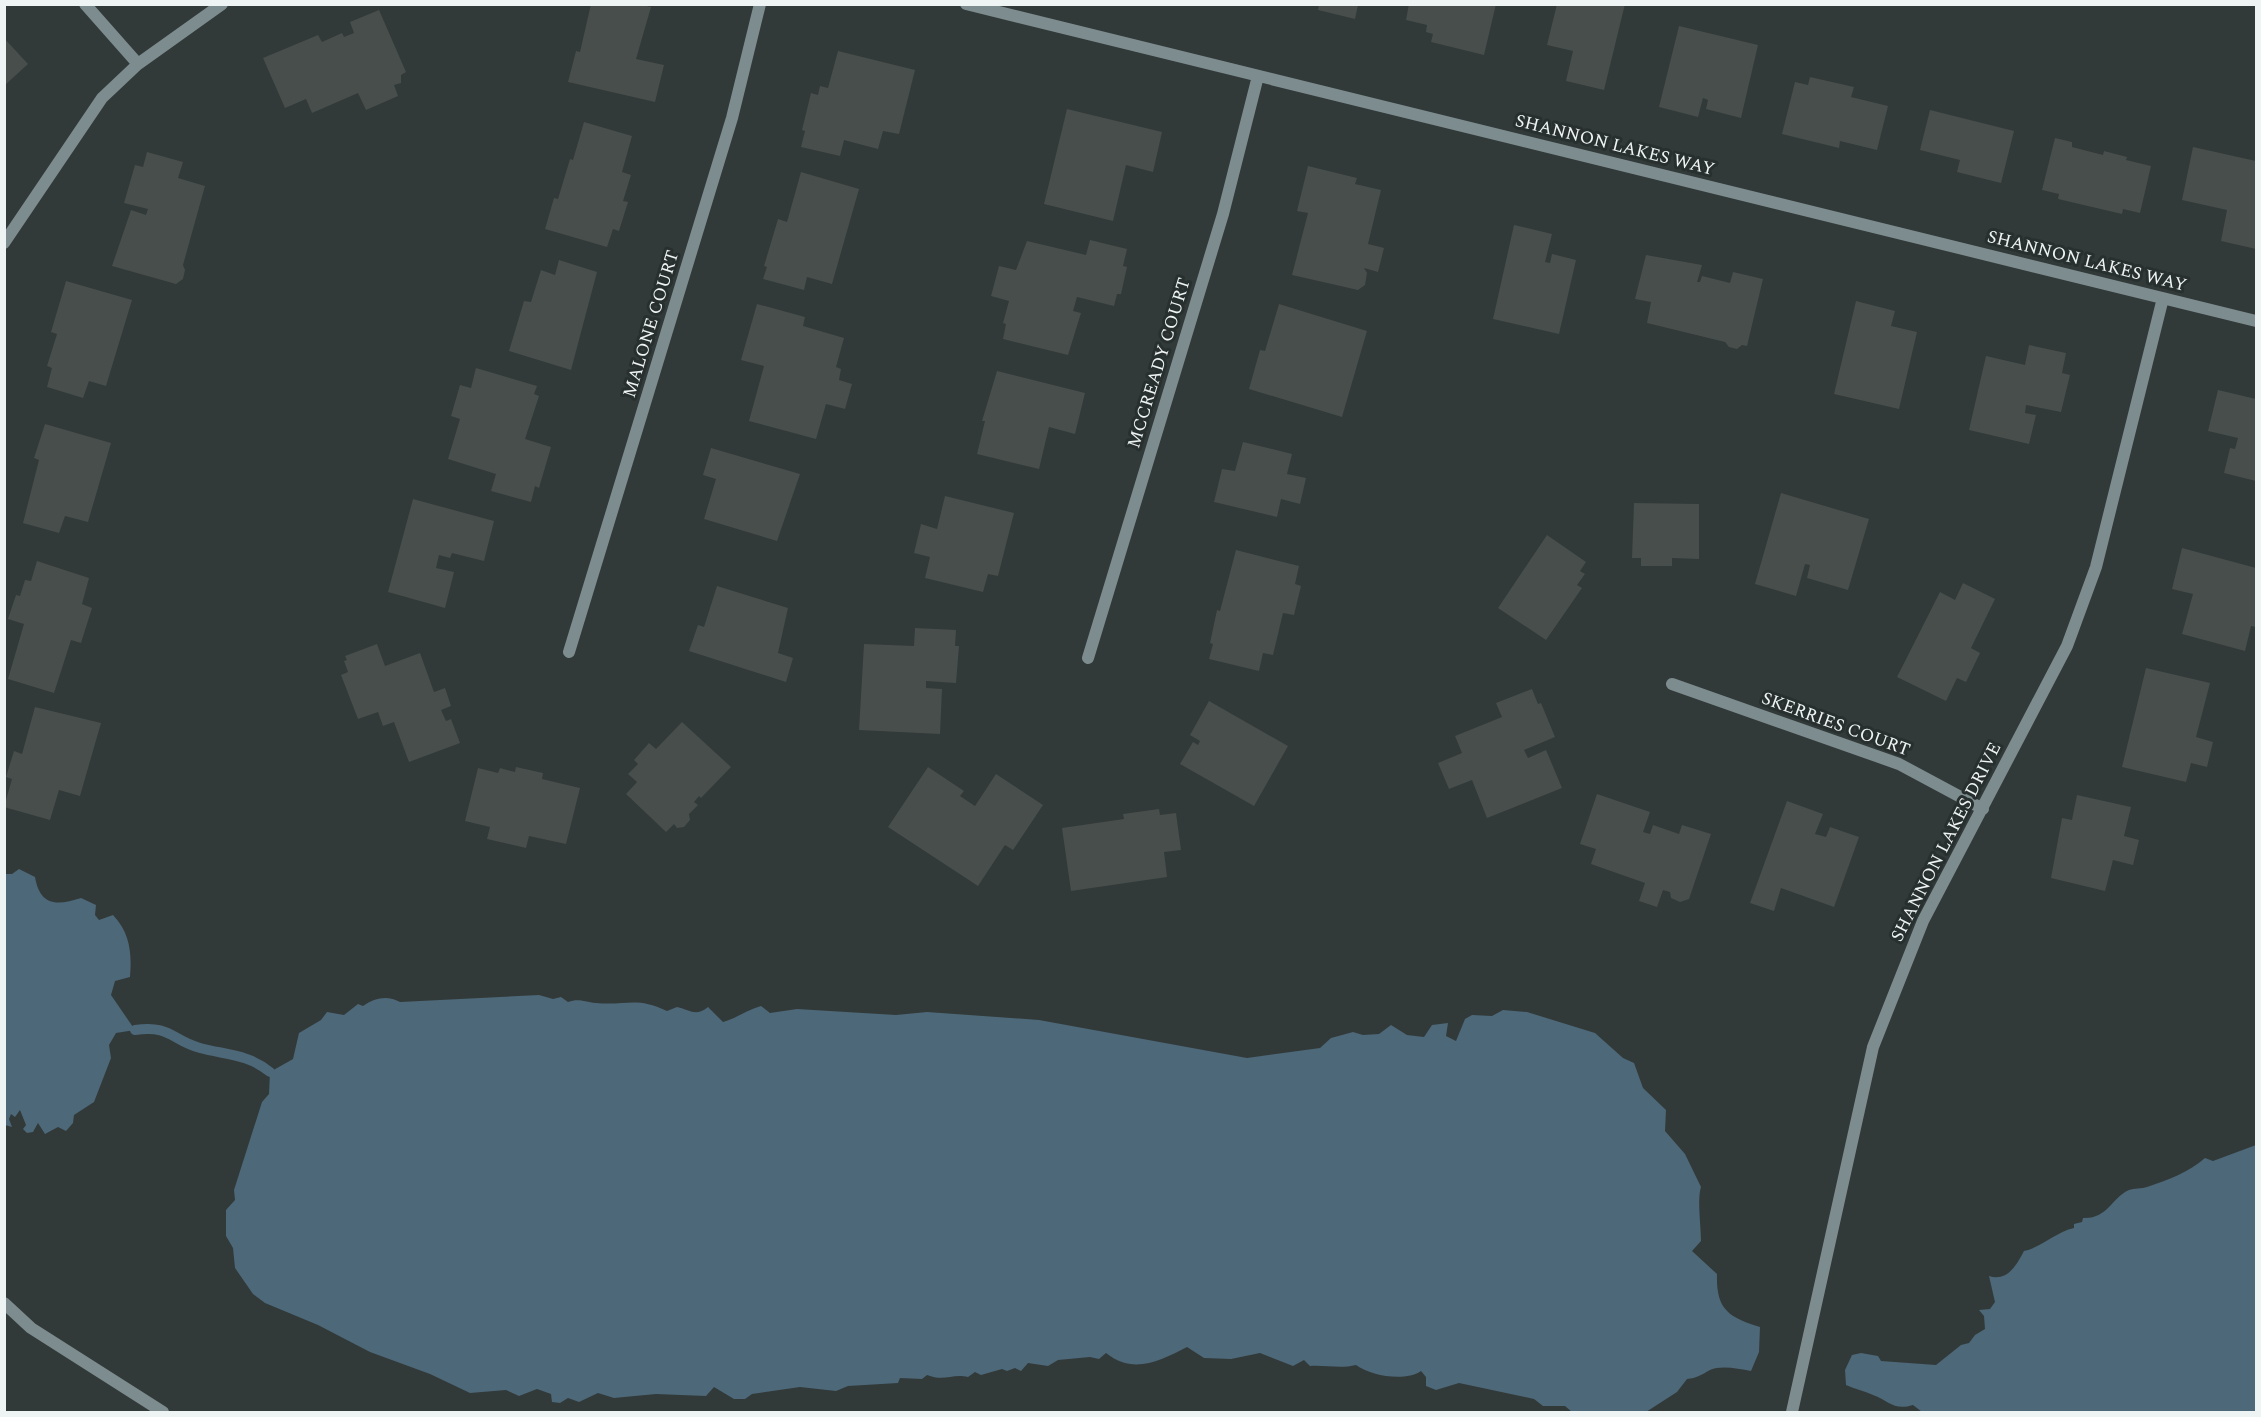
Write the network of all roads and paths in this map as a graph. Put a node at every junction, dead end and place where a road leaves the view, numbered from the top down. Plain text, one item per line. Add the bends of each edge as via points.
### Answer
1 (85, 4) edge
2 (222, 4) edge
3 (760, 4) edge
4 (966, 4) edge
5 (138, 64) junction
6 (1258, 76) junction
7 (4, 243) edge
8 (2163, 298) junction
9 (2256, 321) edge
10 (569, 652) dead end
11 (1088, 658) dead end
12 (1672, 684) dead end
13 (1983, 809) junction
14 (4, 1303) edge
15 (163, 1413) edge
16 (1792, 1413) edge

1 - 5 street
2 - 5 street
3 - 10 street, MALONE COURT via 732,118
4 - 6 street, SHANNON LAKES WAY
5 - 7 street via 102,98
6 - 8 street, SHANNON LAKES WAY
6 - 11 street, MCCREADY COURT via 1223,214
8 - 9 street, SHANNON LAKES WAY
8 - 13 street, SHANNON LAKES DRIVE via 2096,567 2067,646
12 - 13 street, SKERRIES COURT via 1899,764
13 - 16 street, SHANNON LAKES DRIVE via 1923,921 1873,1047
14 - 15 street via 31,1328

